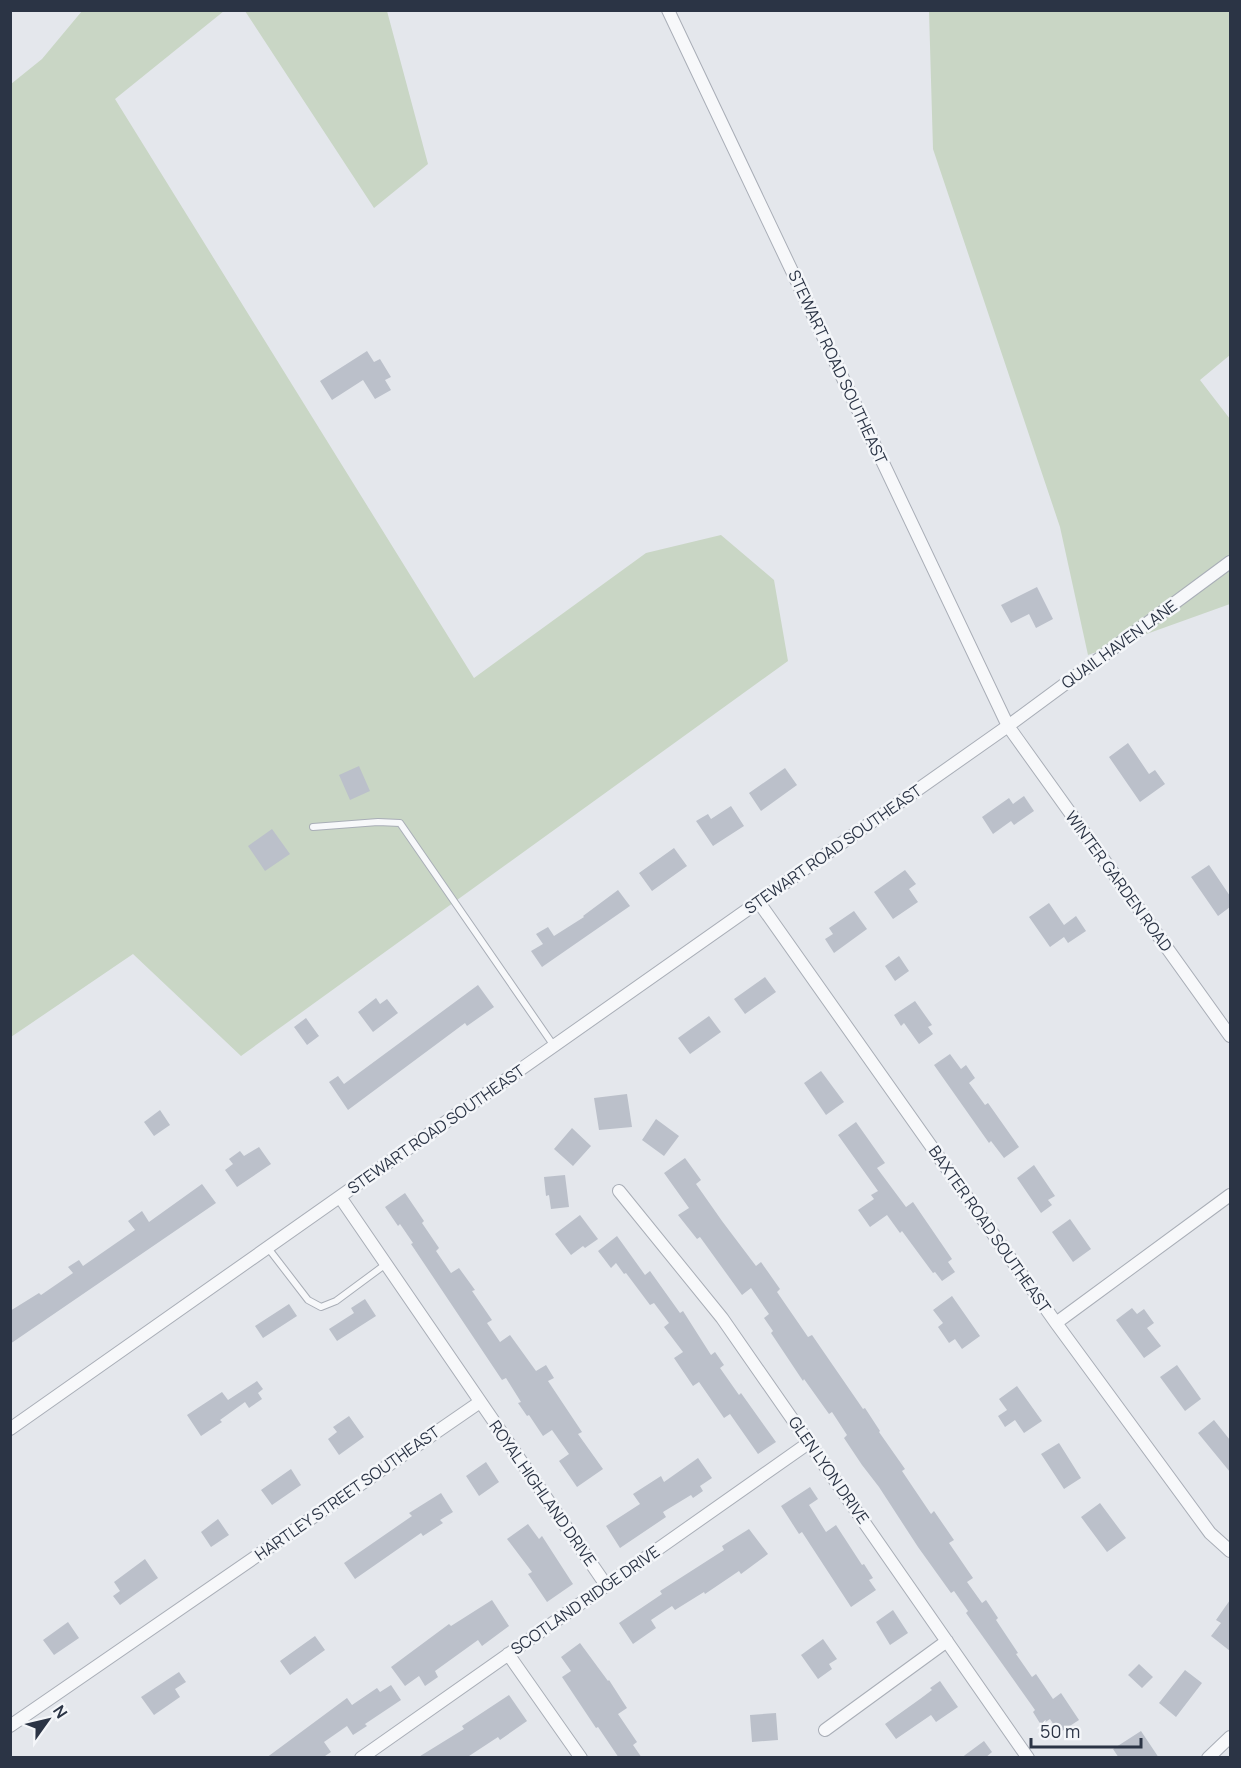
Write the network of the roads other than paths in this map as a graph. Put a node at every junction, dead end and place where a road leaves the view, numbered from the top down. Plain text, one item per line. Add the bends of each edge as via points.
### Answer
1 (668, 10) edge
2 (1230, 562) edge
3 (1008, 726) junction
4 (313, 827) dead end
5 (758, 901) junction
6 (1230, 1036) edge
7 (554, 1046) junction
8 (619, 1191) dead end
9 (1230, 1196) edge
10 (340, 1197) junction
11 (268, 1248) junction
12 (386, 1264) junction
13 (1056, 1323) junction
14 (480, 1402) junction
15 (10, 1429) edge
16 (810, 1442) junction
17 (1230, 1551) edge
18 (606, 1585) junction
19 (947, 1641) junction
20 (508, 1654) junction
21 (10, 1726) edge
22 (825, 1730) dead end
23 (1230, 1737) edge
24 (361, 1758) edge
25 (581, 1758) edge
26 (1028, 1758) edge
27 (1208, 1758) edge

1 - 3 street, STEWART ROAD SOUTHEAST
2 - 3 street, QUAIL HAVEN LANE
3 - 5 street, STEWART ROAD SOUTHEAST
3 - 6 street, WINTER GARDEN ROAD
4 - 7 lane via 400,823
5 - 7 street, STEWART ROAD SOUTHEAST
5 - 13 street, BAXTER ROAD SOUTHEAST
7 - 10 street, STEWART ROAD SOUTHEAST
8 - 16 street, GLEN LYON DRIVE via 722,1318
9 - 13 street
10 - 11 street, STEWART ROAD SOUTHEAST
10 - 12 street
11 - 12 lane via 308,1300 321,1307 347,1294
11 - 15 street, STEWART ROAD SOUTHEAST
12 - 14 street
13 - 17 street, BAXTER ROAD SOUTHEAST via 1210,1533
14 - 18 street, ROYAL HIGHLAND DRIVE
14 - 21 street, HARTLEY STREET SOUTHEAST
16 - 18 street, SCOTLAND RIDGE DRIVE
16 - 19 street, GLEN LYON DRIVE
18 - 20 street, SCOTLAND RIDGE DRIVE
19 - 22 street
19 - 26 street, GLEN LYON DRIVE
20 - 24 street, SCOTLAND RIDGE DRIVE
20 - 25 street
23 - 27 street

